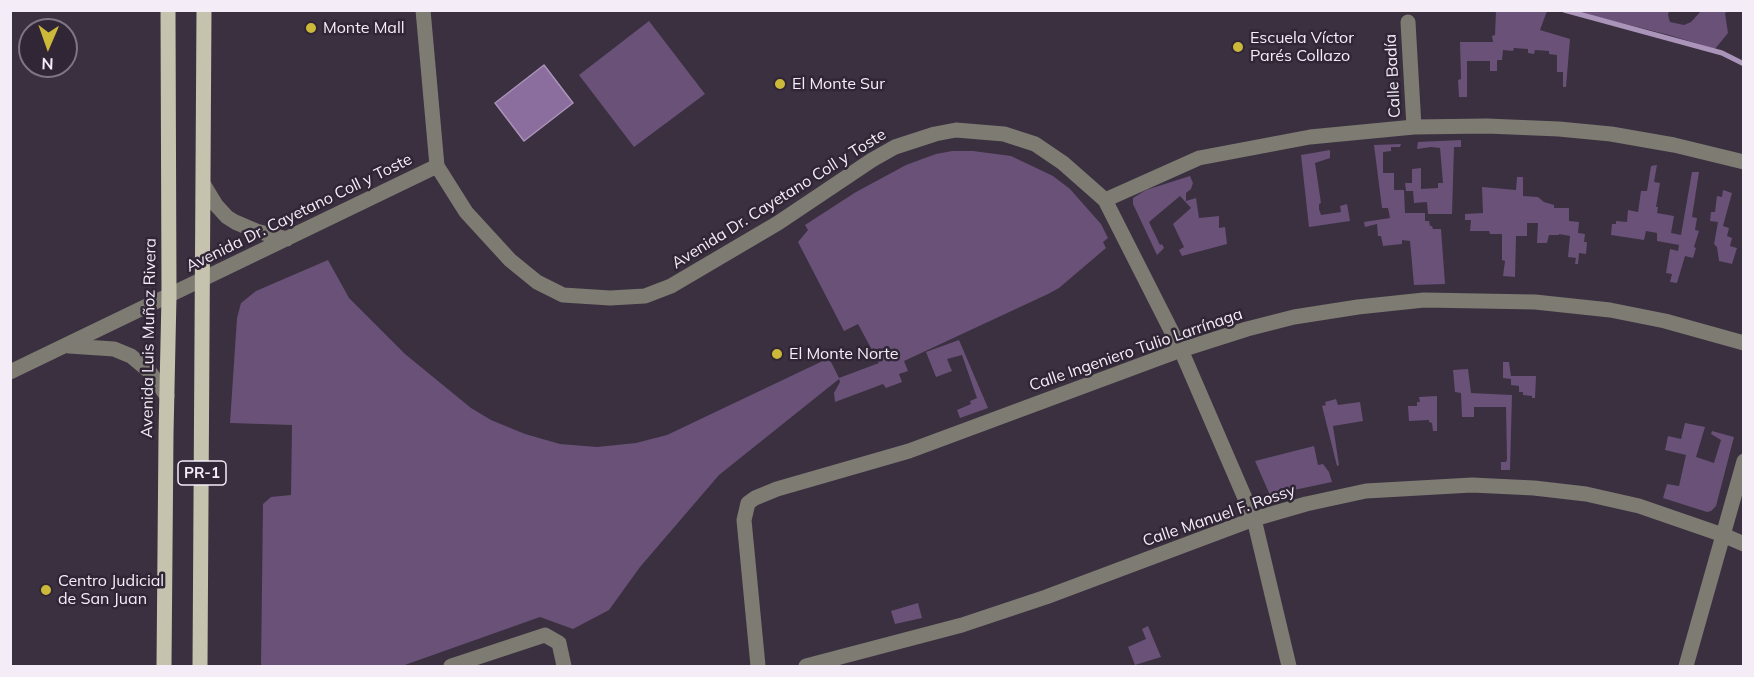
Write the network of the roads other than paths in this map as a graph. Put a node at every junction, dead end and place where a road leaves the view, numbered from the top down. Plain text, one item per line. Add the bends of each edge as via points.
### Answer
1 (168, 10) edge
2 (204, 10) edge
3 (423, 10) edge
4 (1408, 22) dead end
5 (1414, 127) junction
6 (1743, 162) edge
7 (437, 166) junction
8 (204, 185) junction
9 (1105, 200) junction
10 (287, 239) junction
11 (204, 279) junction
12 (169, 297) junction
13 (1743, 343) edge
14 (66, 345) junction
15 (1181, 350) junction
16 (10, 372) edge
17 (167, 396) junction
18 (1743, 461) edge
19 (1254, 519) junction
20 (1723, 535) junction
21 (1743, 544) edge
22 (164, 666) edge
23 (200, 666) edge
24 (451, 666) edge
25 (564, 666) edge
26 (758, 666) edge
27 (807, 666) edge
28 (1289, 666) edge
29 (1686, 666) edge

1 - 12 main road, Avenida Luis Muñoz Rivera / PR-1
2 - 8 main road, PR-1
3 - 7 street
4 - 5 street, Calle Badía
5 - 6 street via 1487,126 1611,134
5 - 9 street via 1310,137 1199,158
7 - 9 street, Avenida Dr. Cayetano Coll y Toste via 466,212 510,260 537,282 563,294 610,298 645,296 671,286 778,223 872,160 895,147 935,134 981,131 1035,144
7 - 10 street, Avenida Dr. Cayetano Coll y Toste
8 - 10 street via 227,217 256,231
8 - 11 main road, PR-1
9 - 15 street
10 - 11 street, Avenida Dr. Cayetano Coll y Toste
11 - 12 street, Avenida Dr. Cayetano Coll y Toste
11 - 23 main road, PR-1
12 - 14 street, Avenida Dr. Cayetano Coll y Toste
12 - 17 main road, Avenida Luis Muñoz Rivera / PR-1
13 - 15 street, Calle Ingeniero Tulio Larrínaga via 1610,310 1535,302 1424,300 1294,317
14 - 16 street, Avenida Dr. Cayetano Coll y Toste
14 - 17 street via 114,349 131,356 149,371
15 - 19 street
15 - 26 street, Calle Ingeniero Tulio Larrínaga via 909,451 770,492 748,503 744,520
17 - 22 main road, Avenida Luis Muñoz Rivera / PR-1
18 - 20 street
19 - 20 street, Calle Manuel F. Rossy via 1366,491 1472,484 1586,494 1639,506
19 - 27 street, Calle Manuel F. Rossy via 962,625
19 - 28 street
20 - 21 street, Calle Manuel F. Rossy
20 - 29 street
24 - 25 street via 545,635 559,643

